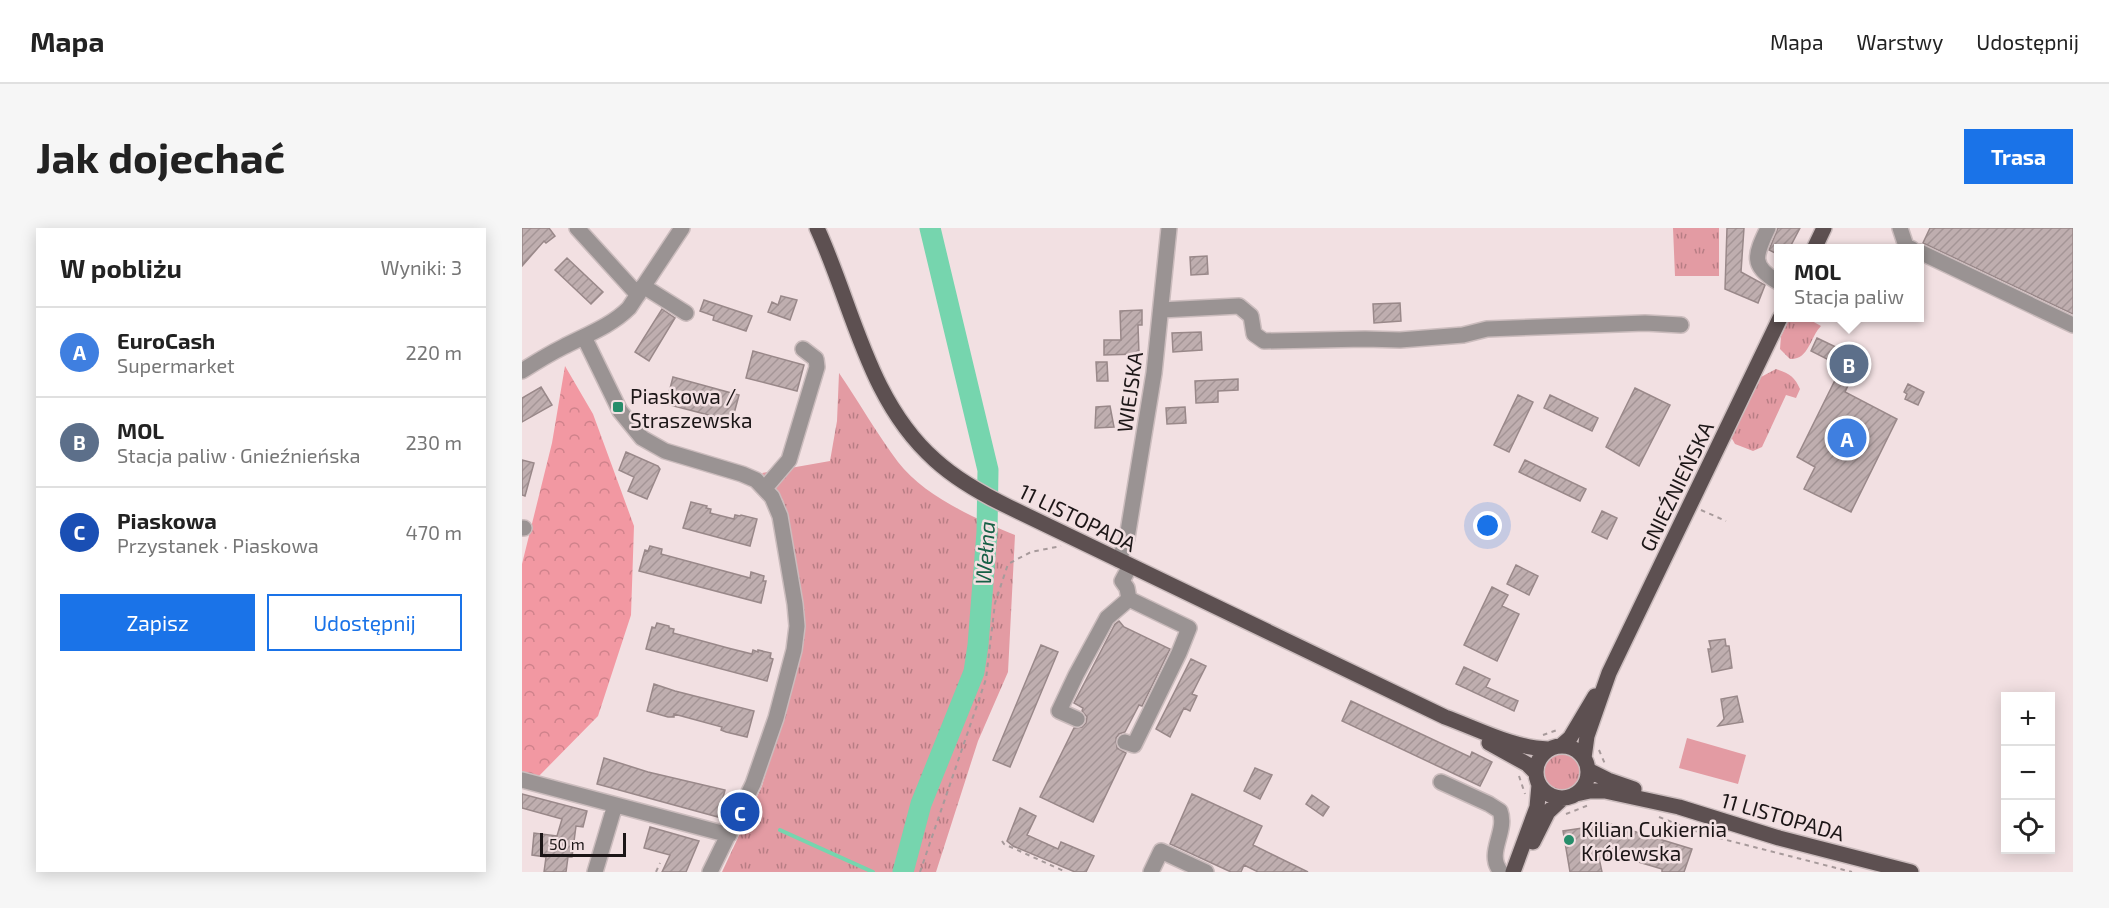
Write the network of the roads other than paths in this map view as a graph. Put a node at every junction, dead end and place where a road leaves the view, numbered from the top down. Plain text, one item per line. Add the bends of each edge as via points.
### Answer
1 (577, 228) edge
2 (682, 228) edge
3 (817, 228) edge
4 (1169, 228) edge
5 (1768, 228) edge
6 (1824, 228) edge
7 (1900, 228) edge
8 (1816, 244) edge
9 (1905, 244) edge
10 (1924, 254) edge
11 (1774, 279) edge
12 (640, 290) junction
13 (1161, 310) junction
14 (686, 313) dead end
15 (1778, 322) edge
16 (1681, 325) dead end
17 (2073, 325) edge
18 (584, 337) junction
19 (803, 349) dead end
20 (522, 371) edge
21 (765, 488) junction
22 (1124, 562) junction
23 (1129, 600) junction
24 (1609, 673) junction
25 (1445, 717) junction
26 (1077, 719) dead end
27 (1125, 742) dead end
28 (1555, 747) junction
29 (1586, 764) junction
30 (1537, 779) junction
31 (522, 780) edge
32 (1441, 782) dead end
33 (1570, 796) junction
34 (615, 805) junction
35 (1679, 807) junction
36 (729, 835) junction
37 (1515, 869) edge
38 (595, 872) edge
39 (710, 872) edge
40 (1151, 872) edge
41 (1206, 872) edge
42 (1501, 872) edge
43 (1911, 872) edge

1 - 12 street
2 - 12 street
3 - 22 main road, 11 LISTOPADA via 876,379 920,445 972,489
4 - 13 street, WIEJSKA
5 - 11 street via 1757,260 1764,274
6 - 8 main road
7 - 9 street
10 - 17 street
12 - 14 street
12 - 18 street via 622,315
13 - 16 street via 1239,306 1251,316 1254,334 1264,341 1400,340 1487,329
13 - 22 street, WIEJSKA
15 - 24 main road, GNIEŹNIEŃSKA
18 - 20 street
18 - 21 street via 625,420 642,438 665,451 742,474
19 - 21 street via 816,359 817,367 789,460
21 - 36 street via 780,516 795,604 796,639 763,757
22 - 23 street, WIEJSKA via 1117,586 1126,588
22 - 25 main road, 11 LISTOPADA
23 - 26 street via 1107,618 1059,711
23 - 27 street via 1189,628 1134,745
24 - 28 main road, GNIEŹNIEŃSKA via 1570,738
24 - 29 main road, GNIEŹNIEŃSKA via 1587,736
25 - 28 main road, 11 LISTOPADA via 1518,745 1535,749
25 - 30 main road, 11 LISTOPADA via 1527,764
28 - 29 main road via 1575,749
28 - 30 main road via 1539,759
29 - 33 main road via 1585,784
29 - 35 main road, 11 LISTOPADA via 1608,780
30 - 33 main road via 1549,795
30 - 37 main road via 1537,807
31 - 34 street
32 - 42 street via 1500,811 1503,825 1495,861
33 - 35 main road, 11 LISTOPADA via 1590,791
33 - 37 main road via 1553,806 1555,814
34 - 36 street
34 - 38 street
35 - 43 main road, 11 LISTOPADA
36 - 39 street
40 - 41 street via 1161,851

